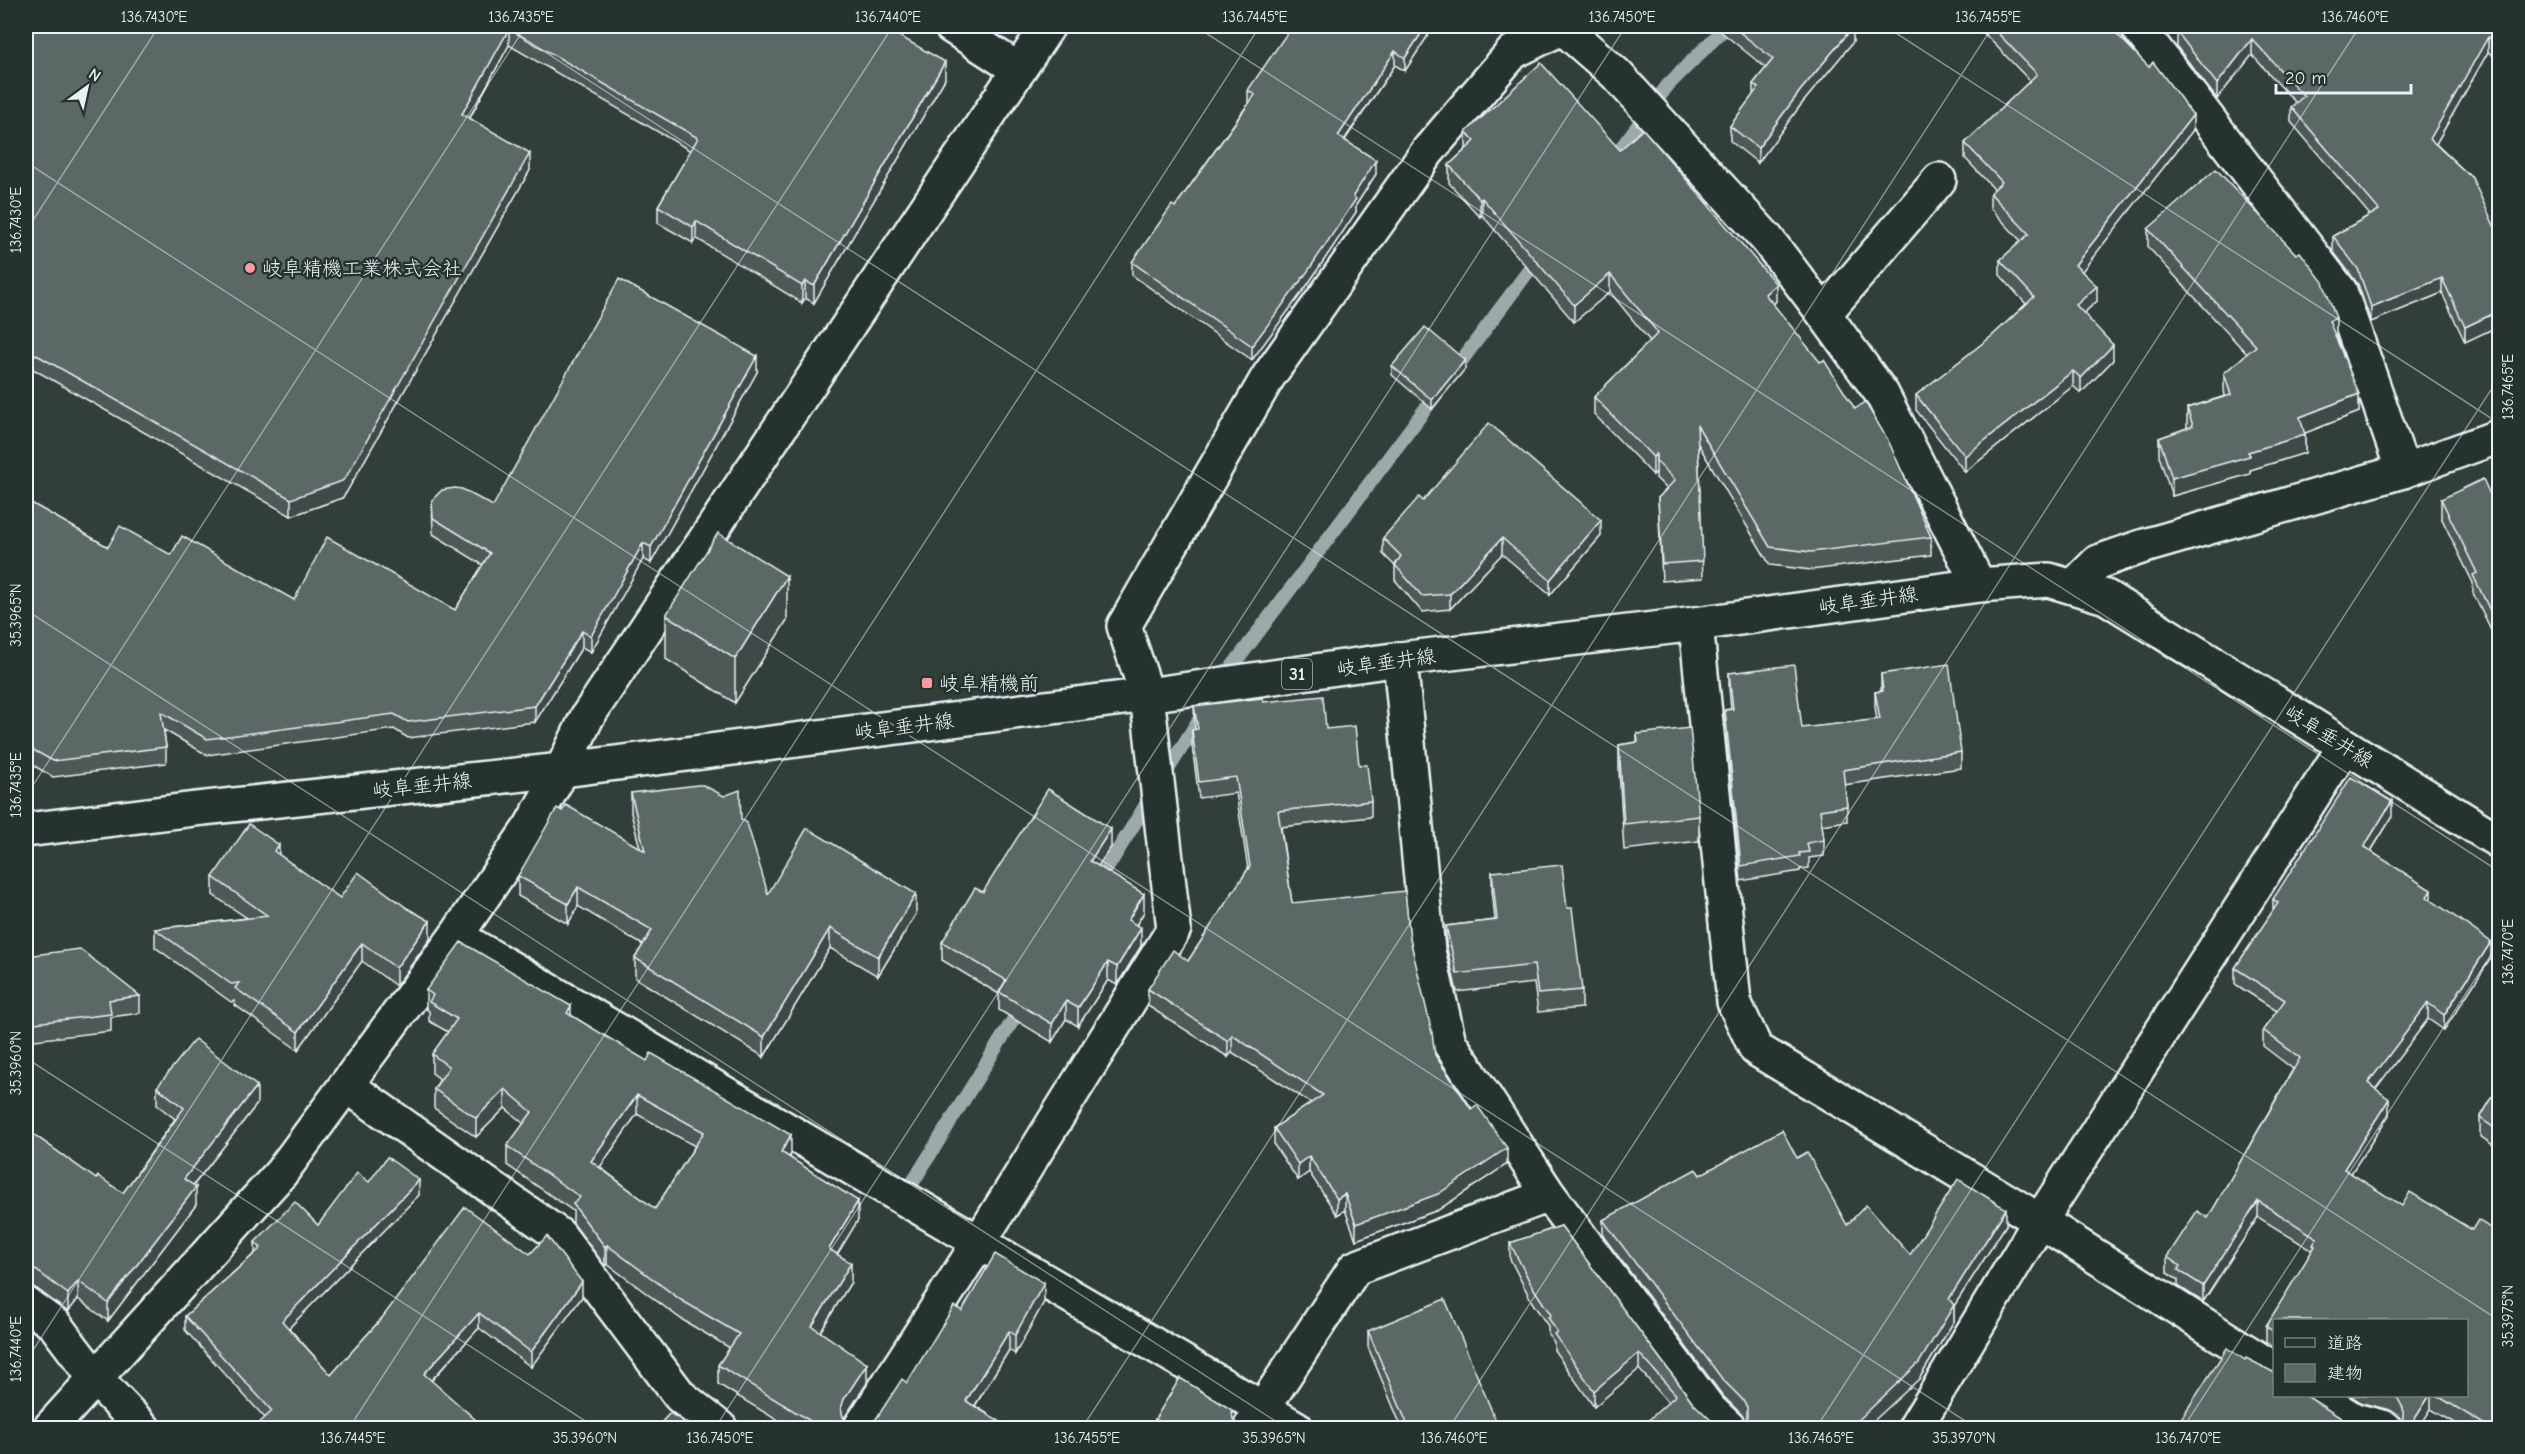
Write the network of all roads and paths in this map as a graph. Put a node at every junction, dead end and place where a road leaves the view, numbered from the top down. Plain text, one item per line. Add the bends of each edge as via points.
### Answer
1 (951, 26) edge
2 (1048, 26) edge
3 (1565, 26) edge
4 (2137, 26) edge
5 (1018, 70) junction
6 (1939, 180) dead end
7 (1824, 314) junction
8 (2499, 436) edge
9 (2403, 471) junction
10 (1979, 585) junction
11 (2073, 587) junction
12 (1696, 624) junction
13 (1400, 659) junction
14 (1146, 694) junction
15 (2345, 746) junction
16 (562, 770) junction
17 (26, 830) edge
18 (2499, 842) edge
19 (456, 936) junction
20 (346, 1085) junction
21 (1549, 1195) junction
22 (2040, 1221) junction
23 (980, 1241) junction
24 (26, 1304) edge
25 (2273, 1368) edge
26 (95, 1378) junction
27 (2319, 1397) edge
28 (1256, 1419) edge
29 (50, 1428) edge
30 (143, 1428) edge
31 (720, 1428) edge
32 (860, 1428) edge
33 (1296, 1428) edge
34 (1729, 1428) edge
35 (1916, 1428) edge
36 (2385, 1428) edge

1 - 5 street
2 - 5 street
3 - 7 street via 1616,74 1767,239
3 - 14 street via 1513,52 1428,151 1268,377 1124,626
4 - 9 street via 2340,291
5 - 16 street via 587,717
6 - 7 street
7 - 10 street via 1882,394
8 - 9 street
9 - 11 street via 2098,561
10 - 11 street, 岐阜垂井線 / 31 via 2049,580
10 - 12 street, 岐阜垂井線 / 31
11 - 15 street, 岐阜垂井線 / 31 via 2106,597
12 - 13 street, 岐阜垂井線 / 31
12 - 22 street via 1734,1002 1756,1049
13 - 14 street, 岐阜垂井線 / 31
13 - 21 street via 1428,951 1449,1042
14 - 16 street, 岐阜垂井線 / 31
14 - 23 street via 1174,929
15 - 18 street, 岐阜垂井線 / 31
15 - 22 street
16 - 17 street, 岐阜垂井線 / 31
16 - 19 street via 531,826
19 - 20 street
19 - 23 street
20 - 26 street via 281,1173
20 - 31 street via 559,1235 680,1396
21 - 28 street via 1356,1268
21 - 34 street via 1709,1409
22 - 25 street
22 - 35 street
23 - 28 street
23 - 32 street
24 - 26 street via 55,1325
26 - 29 street
26 - 30 street
27 - 36 street via 2354,1420
28 - 33 street

